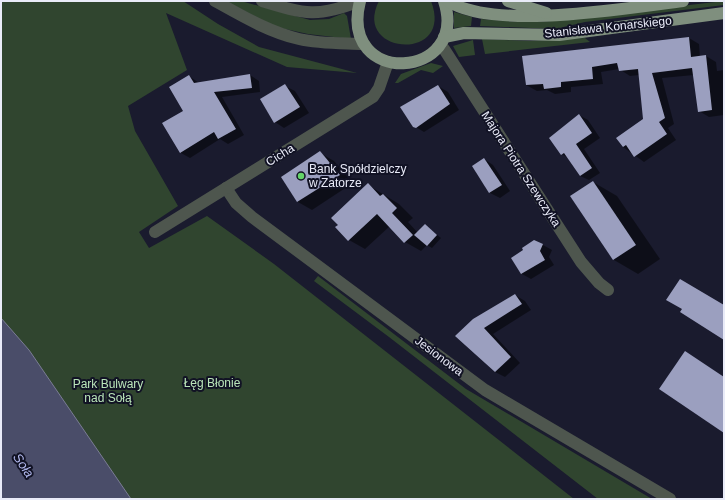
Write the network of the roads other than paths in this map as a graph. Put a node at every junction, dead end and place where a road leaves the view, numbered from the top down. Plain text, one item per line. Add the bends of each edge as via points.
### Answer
1 (215, 1) edge
2 (262, 1) edge
3 (360, 1) edge
4 (444, 1) edge
5 (448, 1) edge
6 (508, 1) edge
7 (683, 1) edge
8 (724, 13) edge
9 (552, 15) junction
10 (441, 42) junction
11 (364, 44) junction
12 (388, 62) junction
13 (226, 188) junction
14 (154, 232) dead end
15 (608, 290) dead end
16 (670, 499) edge

1 - 11 street via 254,22 299,39
2 - 3 street via 298,12 316,14 336,11
3 - 11 main road via 356,18 358,32
4 - 10 main road via 448,24
5 - 9 main road, Stanisława Konarskiego via 458,8 477,13 527,17
6 - 9 main road
7 - 9 main road, Stanisława Konarskiego
8 - 10 main road, Stanisława Konarskiego via 559,35 464,33
10 - 12 main road via 418,62
10 - 15 street, Majora Piotra Szewczyka via 581,262 598,283
11 - 12 main road via 375,55
12 - 13 street, Cicha via 373,97
13 - 14 street, Cicha
13 - 16 street, Jesionowa via 236,204 252,217 485,390

